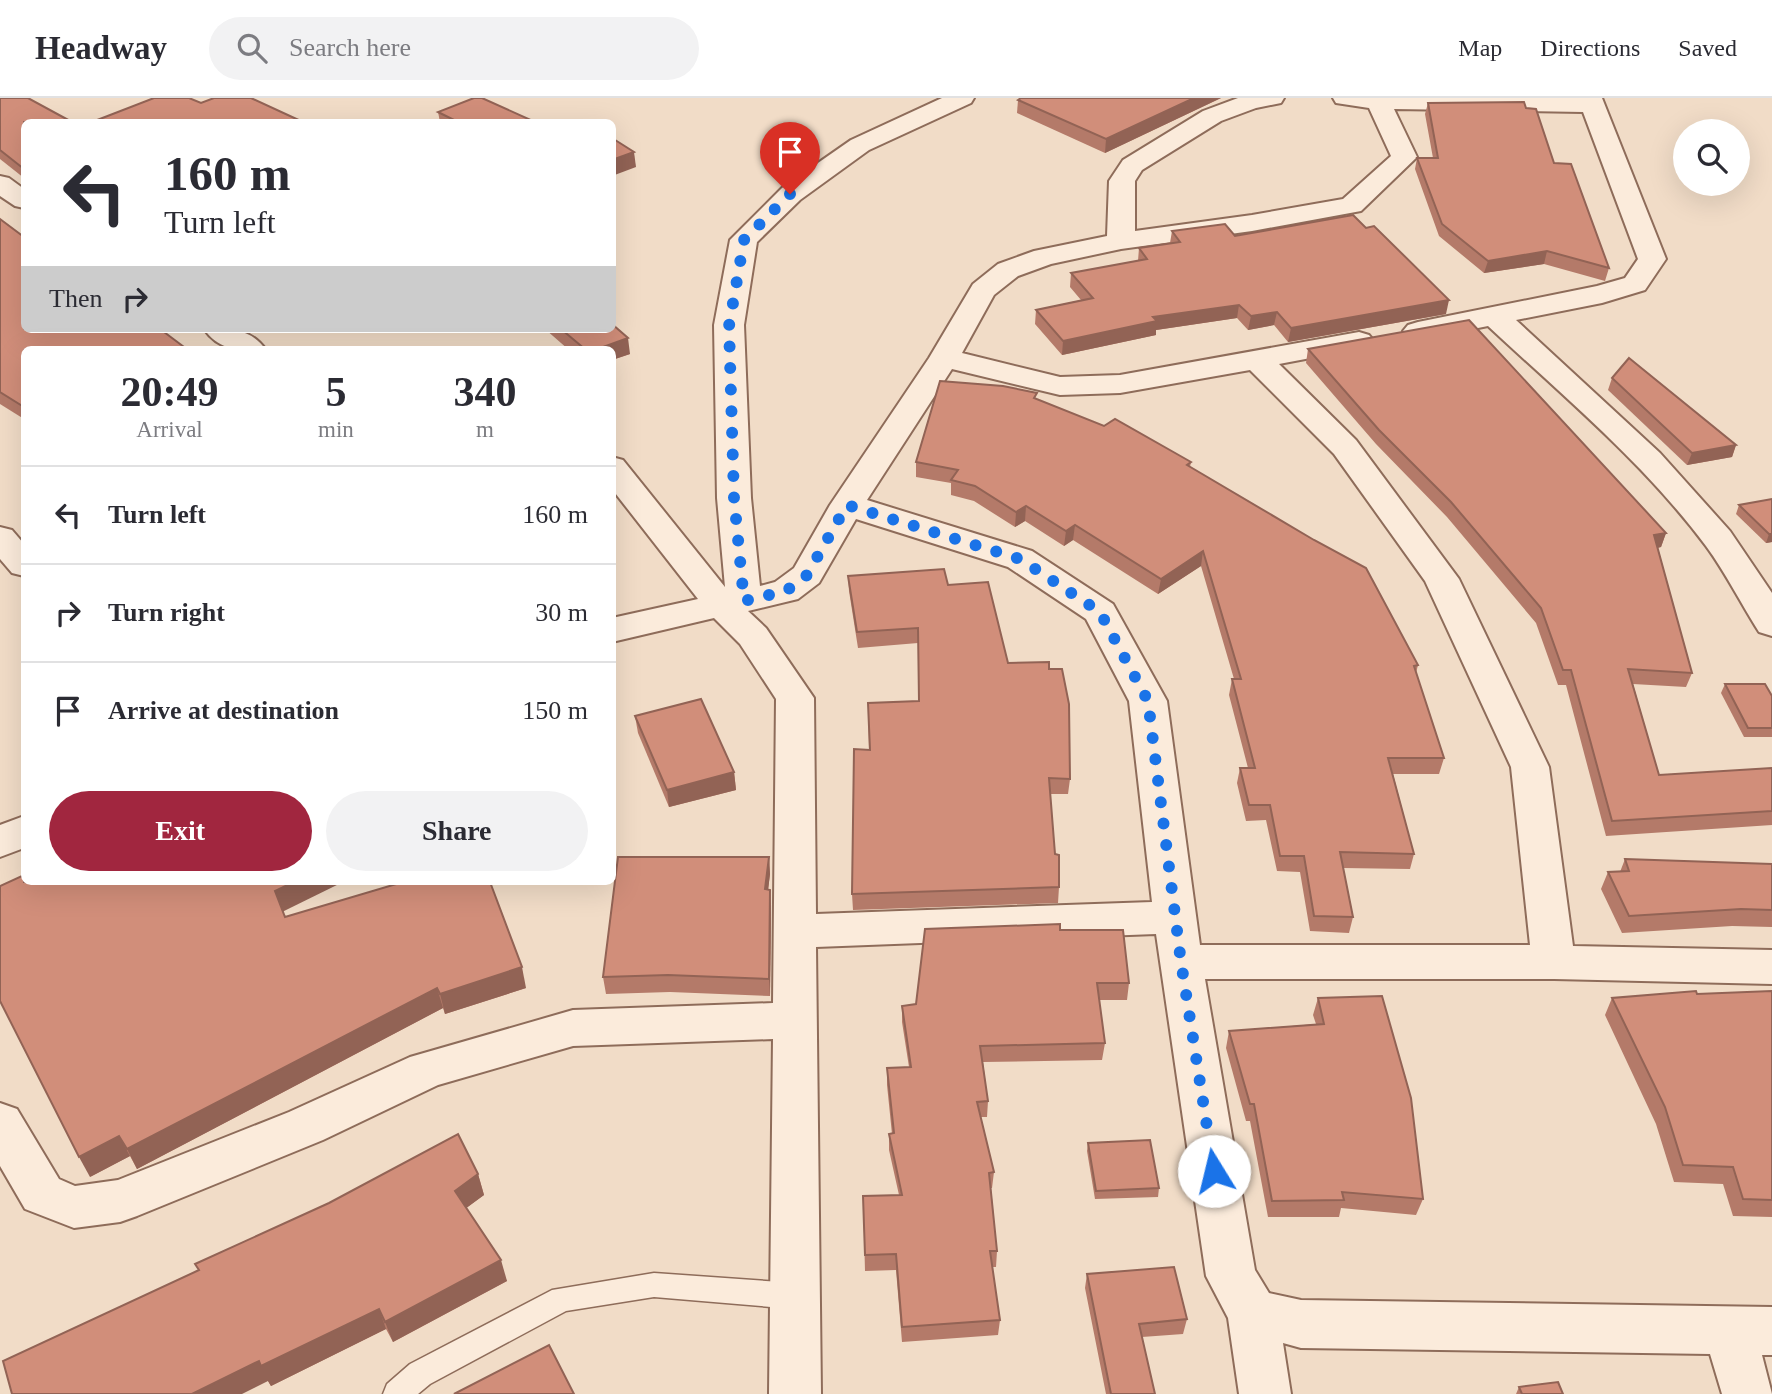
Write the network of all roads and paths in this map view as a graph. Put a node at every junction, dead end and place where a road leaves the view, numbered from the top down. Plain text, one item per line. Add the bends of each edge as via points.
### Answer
1 (962, 98) edge
2 (1272, 98) edge
3 (1345, 98) edge
4 (1377, 101) junction
5 (1591, 102) edge
6 (0, 184) edge
7 (21, 198) edge
8 (1121, 242) junction
9 (1496, 317) junction
10 (225, 333) edge
11 (245, 346) edge
12 (944, 358) junction
13 (1257, 359) junction
14 (616, 471) edge
15 (847, 505) junction
16 (0, 537) edge
17 (21, 562) edge
18 (733, 603) junction
19 (1772, 624) edge
20 (616, 629) edge
21 (21, 832) edge
22 (0, 842) edge
23 (1175, 917) junction
24 (795, 931) junction
25 (1181, 962) junction
26 (1554, 962) junction
27 (1772, 967) edge
28 (795, 1020) junction
29 (0, 1123) edge
30 (795, 1296) junction
31 (1253, 1313) junction
32 (1750, 1331) edge
33 (397, 1394) edge
34 (795, 1394) edge
35 (1265, 1394) edge
36 (1748, 1394) edge

1 - 18 street via 859,145 790,194 744,240 729,326
2 - 8 street via 1212,116 1132,165 1122,181
3 - 4 street
4 - 5 street
4 - 8 street via 1404,157 1352,205
5 - 9 street via 1652,259 1635,284
6 - 7 street
8 - 12 street via 1044,257 1008,270 983,290
9 - 13 street
9 - 19 street via 1709,526 1758,595
10 - 11 street
12 - 13 street via 1059,386 1121,384
12 - 15 street
13 - 26 street via 1345,447 1441,579 1530,767
14 - 18 street
15 - 18 street via 807,575 786,591
15 - 23 street via 1020,559 1100,612 1148,701
16 - 17 street
18 - 20 street
18 - 24 street via 795,698
21 - 22 street
23 - 24 street
23 - 25 street
24 - 28 street
25 - 26 street
25 - 31 street via 1231,1276
26 - 27 street
28 - 29 street via 573,1028 426,1070 306,1126 120,1201 74,1207 42,1194
28 - 30 street
30 - 33 lane via 654,1285 562,1299 420,1374
30 - 34 street
31 - 32 street via 1301,1324
31 - 35 street
32 - 36 street

